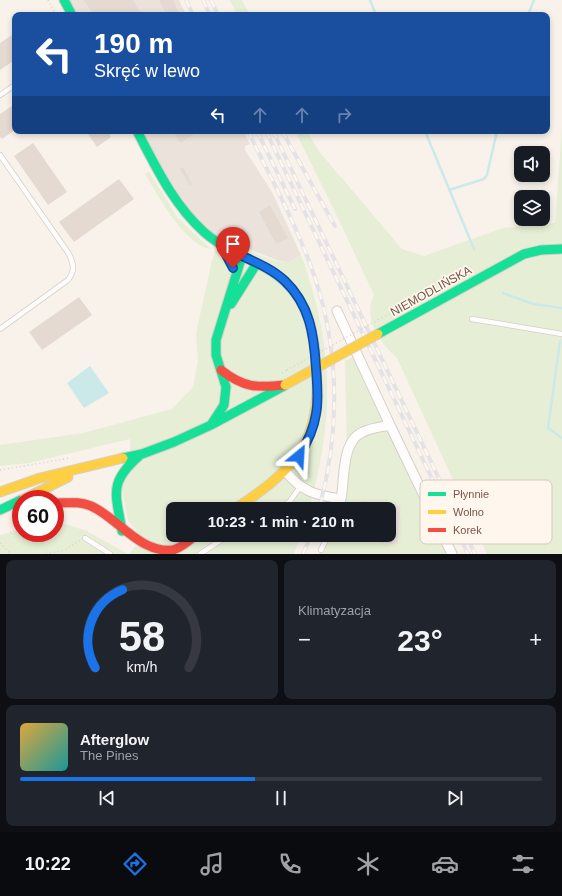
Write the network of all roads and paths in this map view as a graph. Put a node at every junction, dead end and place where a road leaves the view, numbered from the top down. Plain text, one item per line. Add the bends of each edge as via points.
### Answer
1 (48, 0) edge
2 (64, 0) edge
3 (54, 12) edge
4 (70, 12) edge
5 (12, 87) edge
6 (0, 95) edge
7 (139, 134) edge
8 (0, 156) edge
9 (221, 245) junction
10 (562, 249) edge
11 (242, 256) junction
12 (257, 263) junction
13 (235, 275) junction
14 (337, 311) dead end
15 (389, 314) dead end
16 (224, 315) junction
17 (472, 319) dead end
18 (0, 328) edge
19 (562, 334) edge
20 (307, 358) dead end
21 (308, 364) dead end
22 (220, 369) junction
23 (276, 376) dead end
24 (285, 385) junction
25 (211, 425) junction
26 (390, 425) junction
27 (142, 454) junction
28 (77, 457) dead end
29 (86, 468) junction
30 (0, 470) edge
31 (286, 472) junction
32 (300, 487) junction
33 (420, 487) edge
34 (42, 490) edge
35 (0, 492) edge
36 (341, 499) junction
37 (245, 502) edge
38 (289, 502) edge
39 (340, 502) edge
40 (64, 503) edge
41 (12, 505) edge
42 (0, 510) edge
43 (12, 513) edge
44 (0, 516) edge
45 (122, 531) junction
46 (85, 538) joint
47 (185, 542) edge
48 (218, 542) edge
49 (325, 542) edge
50 (0, 543) edge
51 (447, 544) edge
52 (321, 550) dead end
53 (11, 554) edge
54 (46, 554) edge
55 (110, 554) edge
56 (200, 554) edge
57 (452, 554) edge

1 - 3 path
2 - 4 main road
5 - 6 lane
7 - 9 main road via 178,204 195,224
8 - 18 lane via 73,263 73,274 68,280
9 - 11 main road
9 - 13 main road
10 - 24 main road, NIEMODLIŃSKA, bridge via 524,254
11 - 12 main road
11 - 13 main road
12 - 16 main road
12 - 31 main road via 281,277 297,295 307,312 314,339 316,414 303,450
13 - 16 main road
14 - 26 street
15 - 23 path, bridge
16 - 22 main road via 216,340 216,355
17 - 19 lane
20 - 21 path
22 - 24 main road via 245,386
22 - 25 main road via 226,386 226,399
24 - 25 main road, NIEMODLIŃSKA
25 - 27 main road, NIEMODLIŃSKA
26 - 33 street
26 - 36 street via 363,432 351,442
27 - 29 main road
27 - 45 main road via 124,469 118,478 116,491
28 - 30 path
29 - 34 main road
29 - 35 main road via 40,478
31 - 32 street
31 - 37 main road
32 - 36 street via 313,494
32 - 38 lane
36 - 39 lane
40 - 45 main road via 76,502 95,508
41 - 42 main road
43 - 44 main road
45 - 47 main road via 137,547 156,552 174,549
46 - 54 path via 65,550
46 - 55 lane
48 - 56 lane
49 - 52 lane
50 - 53 path
51 - 57 street

